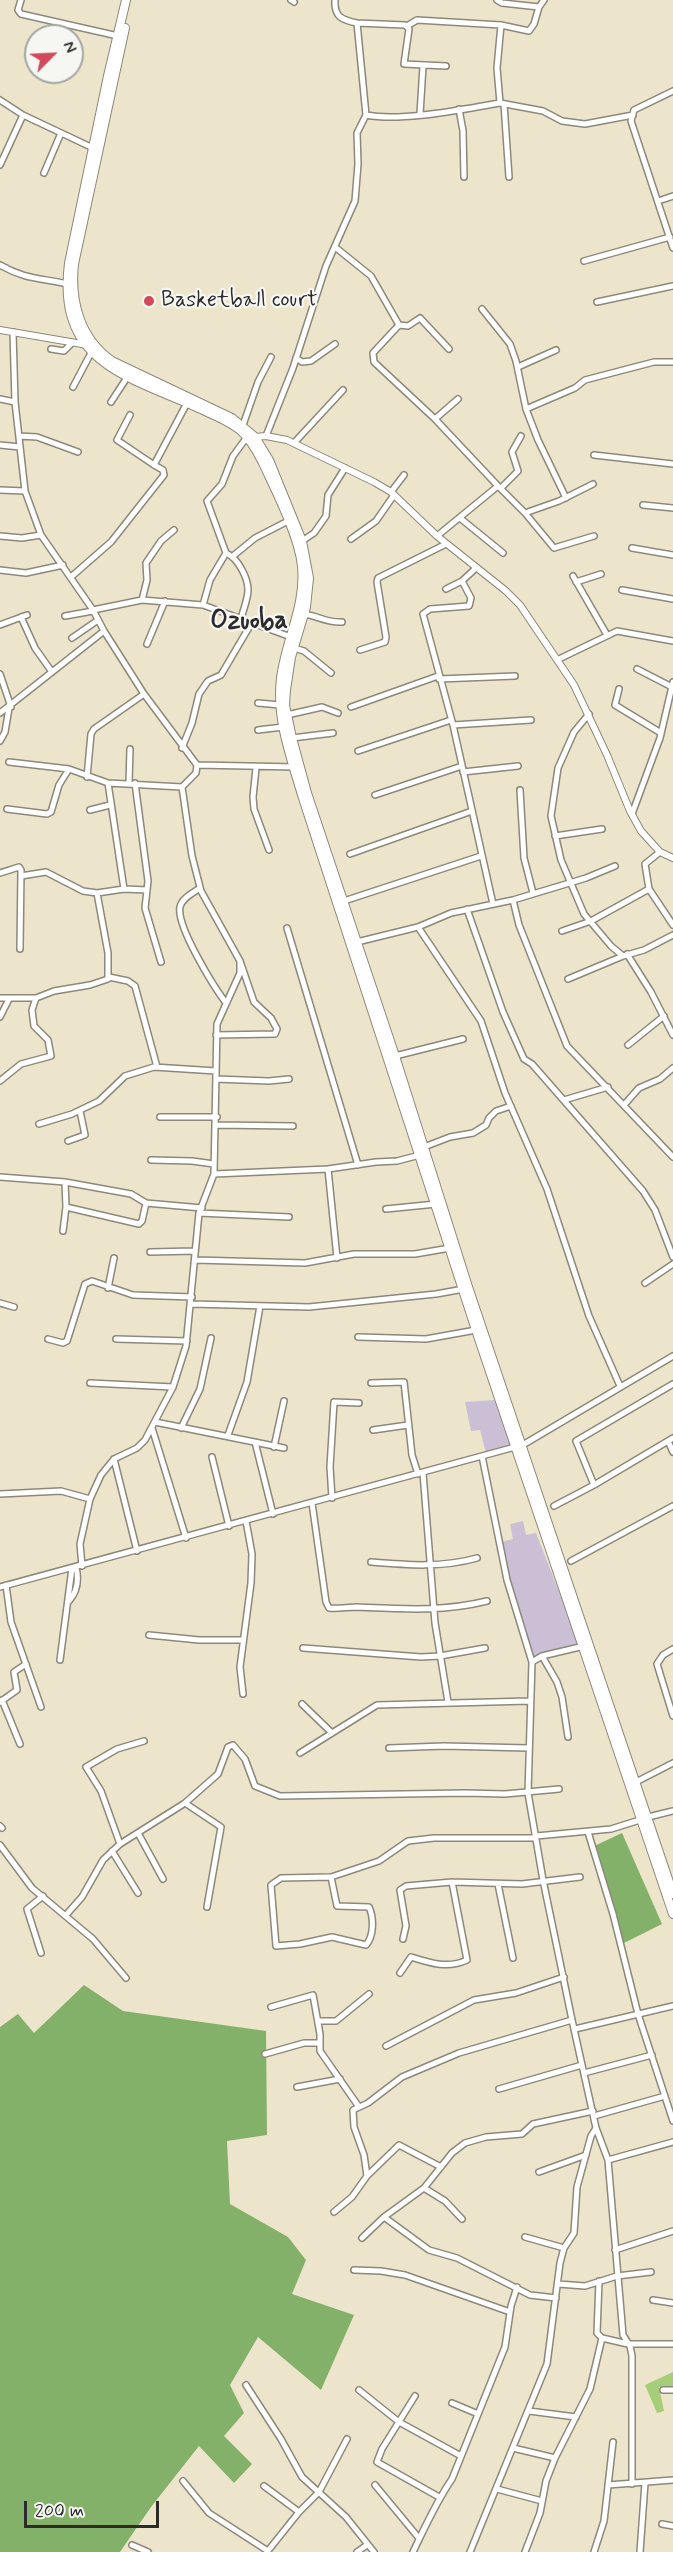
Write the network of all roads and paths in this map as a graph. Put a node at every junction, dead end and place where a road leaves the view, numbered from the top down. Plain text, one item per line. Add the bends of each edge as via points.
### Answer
1 (21, 0) edge
2 (126, 0) edge
3 (132, 0) edge
4 (335, 0) edge
5 (497, 0) edge
6 (544, 0) edge
7 (539, 7) junction
8 (357, 22) junction
9 (501, 25) junction
10 (407, 26) junction
11 (118, 36) junction
12 (423, 66) junction
13 (446, 66) dead end
14 (111, 77) junction
15 (673, 91) edge
16 (0, 100) edge
17 (502, 104) junction
18 (459, 109) junction
19 (366, 114) junction
20 (420, 114) junction
21 (23, 115) junction
22 (633, 115) junction
23 (61, 133) junction
24 (93, 148) junction
25 (0, 165) edge
26 (44, 173) dead end
27 (464, 177) dead end
28 (509, 177) dead end
29 (673, 196) edge
30 (658, 201) junction
31 (672, 243) edge
32 (335, 247) junction
33 (584, 261) dead end
34 (0, 265) edge
35 (67, 284) junction
36 (673, 286) edge
37 (597, 302) dead end
38 (482, 309) dead end
39 (399, 325) junction
40 (0, 330) edge
41 (13, 332) junction
42 (72, 343) junction
43 (335, 344) dead end
44 (89, 345) junction
45 (51, 349) dead end
46 (449, 349) dead end
47 (556, 350) dead end
48 (91, 353) junction
49 (271, 357) dead end
50 (296, 358) junction
51 (673, 362) edge
52 (518, 367) junction
53 (128, 376) junction
54 (73, 387) dead end
55 (343, 390) dead end
56 (0, 399) edge
57 (458, 399) dead end
58 (15, 402) junction
59 (111, 402) dead end
60 (187, 403) junction
61 (526, 409) junction
62 (130, 415) dead end
63 (435, 419) junction
64 (243, 425) junction
65 (19, 436) junction
66 (266, 436) junction
67 (520, 436) dead end
68 (251, 437) junction
69 (294, 443) junction
70 (0, 445) edge
71 (20, 447) junction
72 (78, 452) dead end
73 (594, 455) dead end
74 (673, 464) edge
75 (154, 465) junction
76 (345, 468) junction
77 (404, 475) dead end
78 (593, 484) dead end
79 (500, 487) junction
80 (0, 490) edge
81 (25, 491) junction
82 (393, 494) junction
83 (566, 498) junction
84 (643, 505) dead end
85 (673, 508) edge
86 (525, 513) junction
87 (460, 518) junction
88 (288, 521) junction
89 (174, 530) dead end
90 (41, 535) junction
91 (0, 536) edge
92 (437, 536) junction
93 (594, 536) dead end
94 (351, 539) dead end
95 (302, 541) junction
96 (446, 544) junction
97 (632, 548) dead end
98 (503, 553) dead end
99 (230, 555) junction
100 (673, 555) edge
101 (63, 566) junction
102 (476, 568) junction
103 (0, 570) edge
104 (601, 574) dead end
105 (573, 576) dead end
106 (70, 577) junction
107 (462, 581) junction
108 (576, 582) junction
109 (256, 589) dead end
110 (446, 589) dead end
111 (622, 590) dead end
112 (248, 591) junction
113 (673, 599) edge
114 (142, 600) junction
115 (165, 601) junction
116 (203, 605) junction
117 (93, 611) junction
118 (304, 614) junction
119 (0, 616) edge
120 (65, 616) dead end
121 (241, 619) junction
122 (98, 620) junction
123 (342, 622) dead end
124 (1, 624) edge
125 (251, 624) junction
126 (104, 631) junction
127 (607, 635) junction
128 (291, 637) junction
129 (72, 638) dead end
130 (673, 640) edge
131 (147, 644) dead end
132 (294, 648) junction
133 (360, 650) dead end
134 (559, 659) junction
135 (637, 669) dead end
136 (52, 672) junction
137 (331, 673) dead end
138 (0, 674) edge
139 (515, 676) dead end
140 (438, 678) junction
141 (672, 688) edge
142 (619, 689) dead end
143 (144, 694) junction
144 (258, 703) dead end
145 (280, 705) junction
146 (10, 707) junction
147 (351, 707) dead end
148 (0, 713) edge
149 (338, 713) dead end
150 (589, 714) junction
151 (287, 715) junction
152 (531, 720) dead end
153 (452, 722) junction
154 (283, 727) junction
155 (258, 730) dead end
156 (333, 733) dead end
157 (661, 733) junction
158 (292, 738) junction
159 (0, 741) edge
160 (182, 748) junction
161 (130, 749) dead end
162 (358, 751) dead end
163 (9, 762) dead end
164 (196, 765) junction
165 (518, 766) dead end
166 (297, 767) junction
167 (256, 768) junction
168 (69, 769) junction
169 (463, 769) junction
170 (87, 777) junction
171 (108, 783) junction
172 (132, 783) junction
173 (182, 787) junction
174 (520, 790) dead end
175 (375, 795) dead end
176 (110, 805) junction
177 (7, 809) dead end
178 (90, 810) dead end
179 (472, 811) junction
180 (632, 815) junction
181 (602, 829) dead end
182 (555, 836) junction
183 (269, 850) dead end
184 (660, 852) junction
185 (350, 854) dead end
186 (481, 856) junction
187 (673, 858) edge
188 (0, 864) edge
189 (615, 866) dead end
190 (2, 872) edge
191 (21, 876) junction
192 (570, 880) junction
193 (200, 888) junction
194 (124, 889) junction
195 (650, 889) junction
196 (147, 890) junction
197 (96, 893) junction
198 (533, 893) junction
199 (513, 900) junction
200 (344, 901) junction
201 (493, 903) junction
202 (467, 909) junction
203 (591, 921) junction
204 (673, 925) edge
205 (418, 927) junction
206 (287, 928) dead end
207 (562, 930) dead end
208 (673, 935) edge
209 (357, 942) junction
210 (20, 949) dead end
211 (625, 955) junction
212 (161, 962) dead end
213 (240, 962) junction
214 (109, 977) junction
215 (568, 979) dead end
216 (0, 998) edge
217 (36, 998) junction
218 (9, 999) junction
219 (226, 1003) junction
220 (664, 1016) junction
221 (0, 1017) edge
222 (216, 1035) junction
223 (673, 1035) edge
224 (463, 1039) dead end
225 (628, 1045) dead end
226 (395, 1056) junction
227 (157, 1067) junction
228 (673, 1068) edge
229 (216, 1071) junction
230 (216, 1079) junction
231 (289, 1079) dead end
232 (0, 1081) edge
233 (608, 1087) junction
234 (564, 1100) junction
235 (624, 1105) junction
236 (511, 1106) junction
237 (80, 1111) junction
238 (160, 1117) dead end
239 (216, 1117) junction
240 (39, 1124) dead end
241 (216, 1125) junction
242 (293, 1126) dead end
243 (68, 1141) dead end
244 (424, 1147) junction
245 (420, 1155) junction
246 (673, 1156) edge
247 (151, 1160) dead end
248 (214, 1164) junction
249 (358, 1165) junction
250 (328, 1169) junction
251 (214, 1174) junction
252 (0, 1177) edge
253 (65, 1182) junction
254 (147, 1203) junction
255 (436, 1204) junction
256 (66, 1207) junction
257 (386, 1209) dead end
258 (201, 1211) junction
259 (289, 1217) dead end
260 (63, 1231) dead end
261 (450, 1248) junction
262 (194, 1251) junction
263 (150, 1252) dead end
264 (673, 1257) edge
265 (114, 1258) dead end
266 (337, 1258) junction
267 (195, 1260) junction
268 (673, 1264) edge
269 (645, 1283) dead end
270 (108, 1288) junction
271 (465, 1288) junction
272 (192, 1300) junction
273 (0, 1303) edge
274 (260, 1306) junction
275 (14, 1307) dead end
276 (476, 1330) junction
277 (358, 1337) dead end
278 (116, 1338) dead end
279 (211, 1338) dead end
280 (48, 1340) dead end
281 (187, 1341) junction
282 (673, 1356) edge
283 (90, 1383) dead end
284 (371, 1383) dead end
285 (673, 1384) edge
286 (621, 1386) junction
287 (173, 1387) junction
288 (284, 1401) dead end
289 (359, 1403) dead end
290 (154, 1425) junction
291 (408, 1425) junction
292 (181, 1428) junction
293 (373, 1430) dead end
294 (228, 1435) junction
295 (671, 1439) edge
296 (255, 1442) junction
297 (274, 1447) junction
298 (518, 1447) junction
299 (284, 1448) dead end
300 (673, 1452) edge
301 (482, 1456) junction
302 (212, 1457) dead end
303 (114, 1459) junction
304 (421, 1473) junction
305 (594, 1485) junction
306 (0, 1494) edge
307 (332, 1498) junction
308 (90, 1499) junction
309 (312, 1503) junction
310 (554, 1506) dead end
311 (673, 1506) edge
312 (273, 1514) junction
313 (246, 1521) junction
314 (229, 1526) junction
315 (186, 1538) junction
316 (137, 1551) junction
317 (477, 1558) dead end
318 (571, 1561) dead end
319 (371, 1562) dead end
320 (432, 1565) junction
321 (77, 1567) junction
322 (3, 1586) edge
323 (487, 1601) dead end
324 (434, 1610) junction
325 (149, 1635) dead end
326 (243, 1640) junction
327 (584, 1646) junction
328 (303, 1648) dead end
329 (485, 1648) dead end
330 (673, 1649) edge
331 (440, 1656) junction
332 (542, 1656) junction
333 (60, 1660) dead end
334 (532, 1662) junction
335 (26, 1664) junction
336 (243, 1694) dead end
337 (1, 1701) edge
338 (529, 1701) junction
339 (448, 1702) junction
340 (302, 1704) dead end
341 (41, 1707) dead end
342 (672, 1708) edge
343 (673, 1716) edge
344 (332, 1733) junction
345 (568, 1737) dead end
346 (144, 1741) dead end
347 (21, 1744) dead end
348 (389, 1748) dead end
349 (528, 1748) junction
350 (300, 1753) dead end
351 (673, 1763) edge
352 (636, 1782) junction
353 (559, 1790) dead end
354 (528, 1793) junction
355 (185, 1803) junction
356 (673, 1811) edge
357 (645, 1818) junction
358 (588, 1832) junction
359 (138, 1833) junction
360 (536, 1837) junction
361 (120, 1844) junction
362 (0, 1845) edge
363 (112, 1851) junction
364 (331, 1877) junction
365 (580, 1877) dead end
366 (163, 1879) dead end
367 (543, 1880) junction
368 (452, 1882) junction
369 (498, 1884) junction
370 (138, 1893) dead end
371 (673, 1894) edge
372 (43, 1896) junction
373 (207, 1907) dead end
374 (673, 1914) edge
375 (66, 1915) junction
376 (403, 1939) dead end
377 (41, 1953) dead end
378 (513, 1958) dead end
379 (400, 1973) dead end
380 (564, 1977) junction
381 (126, 1978) dead end
382 (369, 1994) dead end
383 (673, 2006) edge
384 (272, 2007) dead end
385 (638, 2014) junction
386 (572, 2020) junction
387 (318, 2021) junction
388 (575, 2029) junction
389 (319, 2043) junction
390 (386, 2046) dead end
391 (265, 2054) dead end
392 (652, 2055) junction
393 (582, 2065) junction
394 (584, 2073) junction
395 (340, 2079) junction
396 (297, 2087) dead end
397 (499, 2089) dead end
398 (665, 2096) junction
399 (359, 2107) junction
400 (594, 2114) junction
401 (673, 2121) edge
402 (596, 2128) junction
403 (673, 2142) edge
404 (586, 2155) junction
405 (608, 2160) junction
406 (441, 2167) junction
407 (540, 2172) dead end
408 (367, 2176) junction
409 (424, 2188) junction
410 (334, 2212) dead end
411 (384, 2217) junction
412 (462, 2219) dead end
413 (673, 2231) edge
414 (525, 2237) dead end
415 (362, 2238) dead end
416 (564, 2248) junction
417 (615, 2250) junction
418 (354, 2270) dead end
419 (651, 2272) dead end
420 (617, 2276) junction
421 (599, 2282) junction
422 (558, 2284) junction
423 (517, 2287) junction
424 (556, 2298) junction
425 (653, 2300) dead end
426 (673, 2303) edge
427 (510, 2312) junction
428 (602, 2338) junction
429 (628, 2344) junction
430 (673, 2344) edge
431 (246, 2385) dead end
432 (359, 2390) dead end
433 (663, 2390) dead end
434 (673, 2390) edge
435 (415, 2396) dead end
436 (452, 2403) dead end
437 (529, 2411) junction
438 (478, 2414) junction
439 (576, 2416) junction
440 (399, 2422) junction
441 (347, 2439) dead end
442 (613, 2442) dead end
443 (513, 2448) junction
444 (461, 2456) junction
445 (555, 2458) junction
446 (673, 2480) edge
447 (183, 2481) dead end
448 (645, 2483) junction
449 (632, 2484) junction
450 (375, 2485) dead end
451 (608, 2485) junction
452 (264, 2486) dead end
453 (497, 2489) junction
454 (319, 2492) junction
455 (439, 2497) junction
456 (543, 2501) junction
457 (299, 2512) junction
458 (662, 2524) dead end
459 (673, 2526) edge
460 (418, 2537) junction
461 (132, 2545) dead end
462 (367, 2545) junction
463 (415, 2551) edge
464 (148, 2552) edge
465 (267, 2552) edge
466 (357, 2552) edge
467 (374, 2552) edge
468 (470, 2552) edge
469 (525, 2552) edge
470 (594, 2552) edge
471 (640, 2552) edge

1 - 11 street via 21,14
2 - 11 main road
3 - 14 main road
4 - 8 street via 338,17
5 - 7 street
6 - 7 street
7 - 9 street via 529,31
8 - 10 street
8 - 19 street
9 - 10 street via 417,20
9 - 17 street via 497,68
10 - 12 street via 404,64
11 - 14 main road
12 - 13 street
12 - 20 street
14 - 24 main road
14 - 44 main road via 73,277 79,318
15 - 22 street via 642,105
16 - 21 street
17 - 18 street
17 - 22 street via 585,124
17 - 28 street
18 - 20 street
18 - 27 street
19 - 20 street
19 - 32 street via 357,132 355,201
21 - 23 street
21 - 25 street
22 - 30 street via 631,121
23 - 24 street
23 - 26 street
24 - 35 main road
29 - 30 street
30 - 31 street
31 - 33 street
32 - 39 street via 371,276
32 - 50 street
34 - 35 street via 25,278
35 - 44 main road via 73,320
36 - 37 street
38 - 52 street via 510,344
39 - 46 street via 408,326 423,319
39 - 63 street via 372,357 388,377
40 - 41 street
41 - 42 street
41 - 58 street
42 - 44 street
42 - 45 street via 64,351
43 - 50 street via 311,361
44 - 48 main road
44 - 64 main road via 112,361
47 - 52 street
48 - 53 main road
48 - 54 street
49 - 64 street
50 - 66 street
51 - 61 street via 654,362 585,380
52 - 61 street
53 - 59 street
53 - 60 main road
55 - 69 street
56 - 58 street
57 - 63 street
58 - 65 street
60 - 68 main road
60 - 75 street
61 - 83 street
62 - 75 street via 117,440
63 - 79 street
64 - 68 main road
65 - 71 street
65 - 72 street via 37,437
66 - 68 street
66 - 69 street
67 - 79 street via 512,452 518,471
68 - 88 main road
68 - 95 main road via 269,460
68 - 99 street via 233,456 222,484 207,501
69 - 76 street
70 - 71 street
71 - 81 street
73 - 74 street
75 - 106 street via 164,472 157,483 111,542
76 - 82 street
76 - 95 street via 328,495 326,516 314,533
77 - 82 street
78 - 83 street
79 - 86 street
79 - 87 street
80 - 81 street
81 - 90 street
82 - 92 street
82 - 94 street via 376,521
83 - 86 street
84 - 85 street
86 - 93 street via 554,548
87 - 92 street
87 - 98 street
88 - 99 street
88 - 128 main road via 300,554 303,579
89 - 114 street via 146,563
90 - 91 street
90 - 101 street
92 - 96 street
95 - 118 main road via 309,578
96 - 102 street
96 - 133 street via 378,578 385,642
97 - 100 street
99 - 112 street
99 - 116 street via 210,580
101 - 103 street via 26,573
101 - 106 street
102 - 107 street
102 - 134 street via 520,605
104 - 108 street
105 - 108 street
106 - 117 street
107 - 110 street
107 - 140 street via 471,598 469,606 430,609 423,614
108 - 127 street
109 - 112 street
111 - 113 street
112 - 121 street
114 - 115 street
114 - 117 street
115 - 116 street
115 - 131 street
116 - 121 street
117 - 120 street
117 - 122 street
118 - 123 street
118 - 132 main road
119 - 124 street
121 - 125 street
122 - 126 street
122 - 129 street
124 - 136 street via 24,616 35,648
125 - 128 street
125 - 160 street via 221,675 208,681 199,693
126 - 136 street
126 - 143 street
127 - 130 street via 620,631
127 - 134 street
128 - 145 main road via 281,676
132 - 137 street via 304,651
132 - 151 main road via 286,690
134 - 150 street
135 - 141 street
136 - 146 street
138 - 146 street
139 - 140 street
140 - 147 street
140 - 153 street
141 - 157 street
142 - 157 street via 615,705
143 - 160 street
143 - 170 street via 94,729
144 - 145 street
145 - 154 main road
146 - 148 street
146 - 159 street
149 - 151 street via 322,707
150 - 180 street
150 - 182 street via 574,732 558,768 551,816
151 - 158 main road
152 - 153 street
153 - 162 street
153 - 169 street
154 - 155 street
154 - 166 main road
156 - 158 street
157 - 180 street
158 - 166 main road
160 - 164 street
161 - 172 street
163 - 168 street
164 - 167 street
164 - 173 street via 196,773
165 - 169 street
166 - 167 street
166 - 200 main road
166 - 245 main road
167 - 183 street via 254,808
168 - 170 street
168 - 177 street via 59,785 51,812
169 - 175 street
169 - 179 street
170 - 171 street
171 - 172 street
171 - 176 street
172 - 173 street
172 - 196 street
173 - 193 street
174 - 198 street via 524,858
176 - 178 street
176 - 194 street
179 - 185 street
179 - 186 street
180 - 184 street
181 - 182 street
182 - 192 street
184 - 187 street
184 - 195 street via 645,864
186 - 200 street
186 - 201 street
188 - 190 street
189 - 192 street
190 - 191 street via 19,867
191 - 197 street via 46,872 83,891
191 - 210 street
192 - 198 street
192 - 203 street via 584,914
193 - 213 street
193 - 219 street via 182,902 180,916 196,954
194 - 196 street
194 - 197 street
195 - 203 street
195 - 204 street
196 - 212 street via 146,917
197 - 214 street
198 - 199 street
199 - 201 street
199 - 233 street via 519,925 567,1046
200 - 209 main road
201 - 202 street
202 - 205 street
202 - 234 street via 524,1059
203 - 207 street
203 - 211 street via 610,946
205 - 209 street
205 - 236 street via 481,1021
206 - 249 street
208 - 211 street via 644,951
209 - 226 main road
211 - 215 street
211 - 220 street
213 - 219 street via 240,973
213 - 222 street via 254,1002 271,1018 276,1031
214 - 217 street
214 - 227 street via 135,986
216 - 218 street
217 - 218 street
217 - 232 street via 34,1026 48,1040 51,1056 21,1064
218 - 221 street
219 - 222 street
220 - 223 street
220 - 225 street
222 - 229 street
224 - 226 street
226 - 244 main road
227 - 229 street
227 - 237 street via 120,1078 99,1101
228 - 235 street via 639,1088
229 - 230 street
230 - 231 street
230 - 239 street
233 - 234 street
233 - 235 street
234 - 264 street via 643,1191 655,1210
235 - 246 street
236 - 244 street via 492,1114 481,1130
236 - 286 street via 547,1189 589,1316
237 - 240 street
237 - 243 street via 86,1135
238 - 239 street
239 - 241 street
241 - 242 street
241 - 248 street
244 - 271 main road
245 - 249 street
245 - 255 main road
247 - 248 street
248 - 251 street
249 - 250 street
250 - 251 street
250 - 266 street
251 - 258 street
252 - 253 street
253 - 254 street via 131,1194
253 - 256 street
254 - 256 street via 139,1224
254 - 258 street
255 - 257 street
255 - 261 main road
256 - 260 street
258 - 259 street
258 - 262 street
261 - 266 street
261 - 271 main road
262 - 263 street
262 - 267 street
265 - 270 street
266 - 267 street via 293,1264
267 - 272 street
268 - 269 street
270 - 272 street via 133,1295
270 - 280 street via 92,1281 85,1284 67,1341
271 - 274 street via 309,1306
271 - 276 main road
271 - 298 main road
272 - 274 street
272 - 281 street
273 - 275 street
274 - 294 street via 247,1382
276 - 277 street via 426,1339
276 - 298 main road
278 - 281 street
279 - 292 street via 200,1389
281 - 287 street
282 - 286 street
283 - 287 street
284 - 291 street via 404,1382
285 - 305 street via 578,1437 576,1441
286 - 298 street
287 - 290 street
288 - 297 street
289 - 307 street via 334,1402
290 - 292 street
290 - 303 street via 137,1448
290 - 315 street
291 - 293 street
291 - 304 street via 412,1455
292 - 294 street
294 - 296 street
295 - 300 street
295 - 305 street
296 - 297 street
296 - 312 street
297 - 299 street
298 - 301 street
298 - 327 main road
298 - 352 main road
301 - 304 street
301 - 334 street via 507,1580
302 - 314 street
303 - 308 street
303 - 316 street
304 - 307 street
304 - 320 street
305 - 310 street
306 - 308 street via 61,1491
307 - 309 street
308 - 321 street
309 - 312 street
309 - 324 street via 328,1608
311 - 318 street
312 - 313 street
313 - 314 street
313 - 326 street via 252,1554
314 - 315 street
315 - 316 street
316 - 321 street
317 - 320 street
319 - 320 street
320 - 324 street
321 - 322 street
321 - 333 street via 77,1587 69,1601
322 - 335 street
323 - 324 street
324 - 331 street
325 - 326 street
326 - 336 street
327 - 332 street
327 - 357 main road
328 - 331 street
329 - 331 street
330 - 342 street via 657,1664
331 - 339 street
332 - 334 street
332 - 345 street via 556,1678
334 - 338 street
335 - 337 street via 14,1672 17,1690
335 - 341 street
337 - 347 street
338 - 339 street
338 - 349 street
339 - 344 street via 377,1705
340 - 344 street
342 - 343 street
344 - 350 street
346 - 361 street via 117,1749 86,1767 101,1791
348 - 349 street
349 - 354 street
351 - 352 street
352 - 357 main road
353 - 354 street
354 - 355 street via 280,1796 255,1786 245,1759 233,1745 225,1751 218,1773
354 - 360 street
355 - 359 street
355 - 373 street via 221,1827
356 - 357 street
357 - 358 street
357 - 371 main road
357 - 374 main road
358 - 360 street
358 - 385 street
359 - 361 street
359 - 366 street
360 - 364 street via 408,1841 379,1861
360 - 367 street
361 - 363 street
362 - 372 street via 24,1879
363 - 370 street
363 - 375 street
364 - 364 street via 337,1906 369,1907 369,1942 366,1945 332,1937 276,1946 271,1885 281,1878
365 - 367 street
367 - 369 street
367 - 380 street
368 - 369 street
368 - 376 street via 402,1888 406,1926
368 - 379 street via 466,1960 447,1965 411,1957
369 - 378 street
372 - 375 street
372 - 377 street via 27,1909
375 - 381 street
380 - 386 street
380 - 390 street via 516,1993 474,2000
382 - 387 street via 336,2021
383 - 385 street
384 - 387 street via 313,1995
385 - 388 street
385 - 392 street
386 - 388 street
386 - 399 street via 459,2053 402,2078
387 - 389 street
388 - 393 street
389 - 391 street
389 - 395 street via 321,2054
392 - 394 street
392 - 398 street
393 - 394 street
393 - 397 street
394 - 400 street
395 - 396 street
395 - 399 street
398 - 400 street
398 - 401 street
399 - 408 street via 351,2114
400 - 402 street
400 - 406 street via 533,2124 522,2134 473,2140 452,2153
402 - 404 street
402 - 405 street
403 - 405 street
404 - 407 street
404 - 416 street via 577,2187 574,2233
405 - 417 street
406 - 408 street via 399,2145
406 - 409 street
408 - 410 street
409 - 411 street
409 - 412 street via 445,2201
411 - 415 street
411 - 423 street via 429,2250 458,2258
413 - 417 street
414 - 416 street
416 - 422 street
417 - 420 street
418 - 427 street via 405,2275
419 - 420 street
420 - 421 street
420 - 429 street via 623,2335
421 - 422 street via 585,2286
421 - 428 street via 597,2333
422 - 424 street
423 - 424 street via 530,2295
423 - 427 street
424 - 437 street via 547,2364
425 - 426 street
427 - 438 street via 505,2347
428 - 429 street
428 - 439 street via 590,2389
429 - 430 street
429 - 449 street via 632,2356
431 - 454 street via 302,2477
432 - 440 street
433 - 434 street
435 - 440 street
436 - 438 street
437 - 439 street
437 - 443 street
438 - 444 street
439 - 445 street
440 - 444 street
440 - 455 street via 377,2462
441 - 454 street
442 - 451 street
443 - 445 street
443 - 453 street
444 - 455 street
445 - 456 street
446 - 448 street
447 - 465 street via 209,2513
448 - 449 street
448 - 471 street
449 - 451 street
450 - 460 street
451 - 470 street via 604,2521
452 - 457 street
453 - 456 street
453 - 468 street
454 - 457 street
454 - 462 street via 346,2517
455 - 460 street
456 - 469 street
457 - 465 street
458 - 459 street
460 - 463 street
461 - 464 street
462 - 466 street
462 - 467 street

